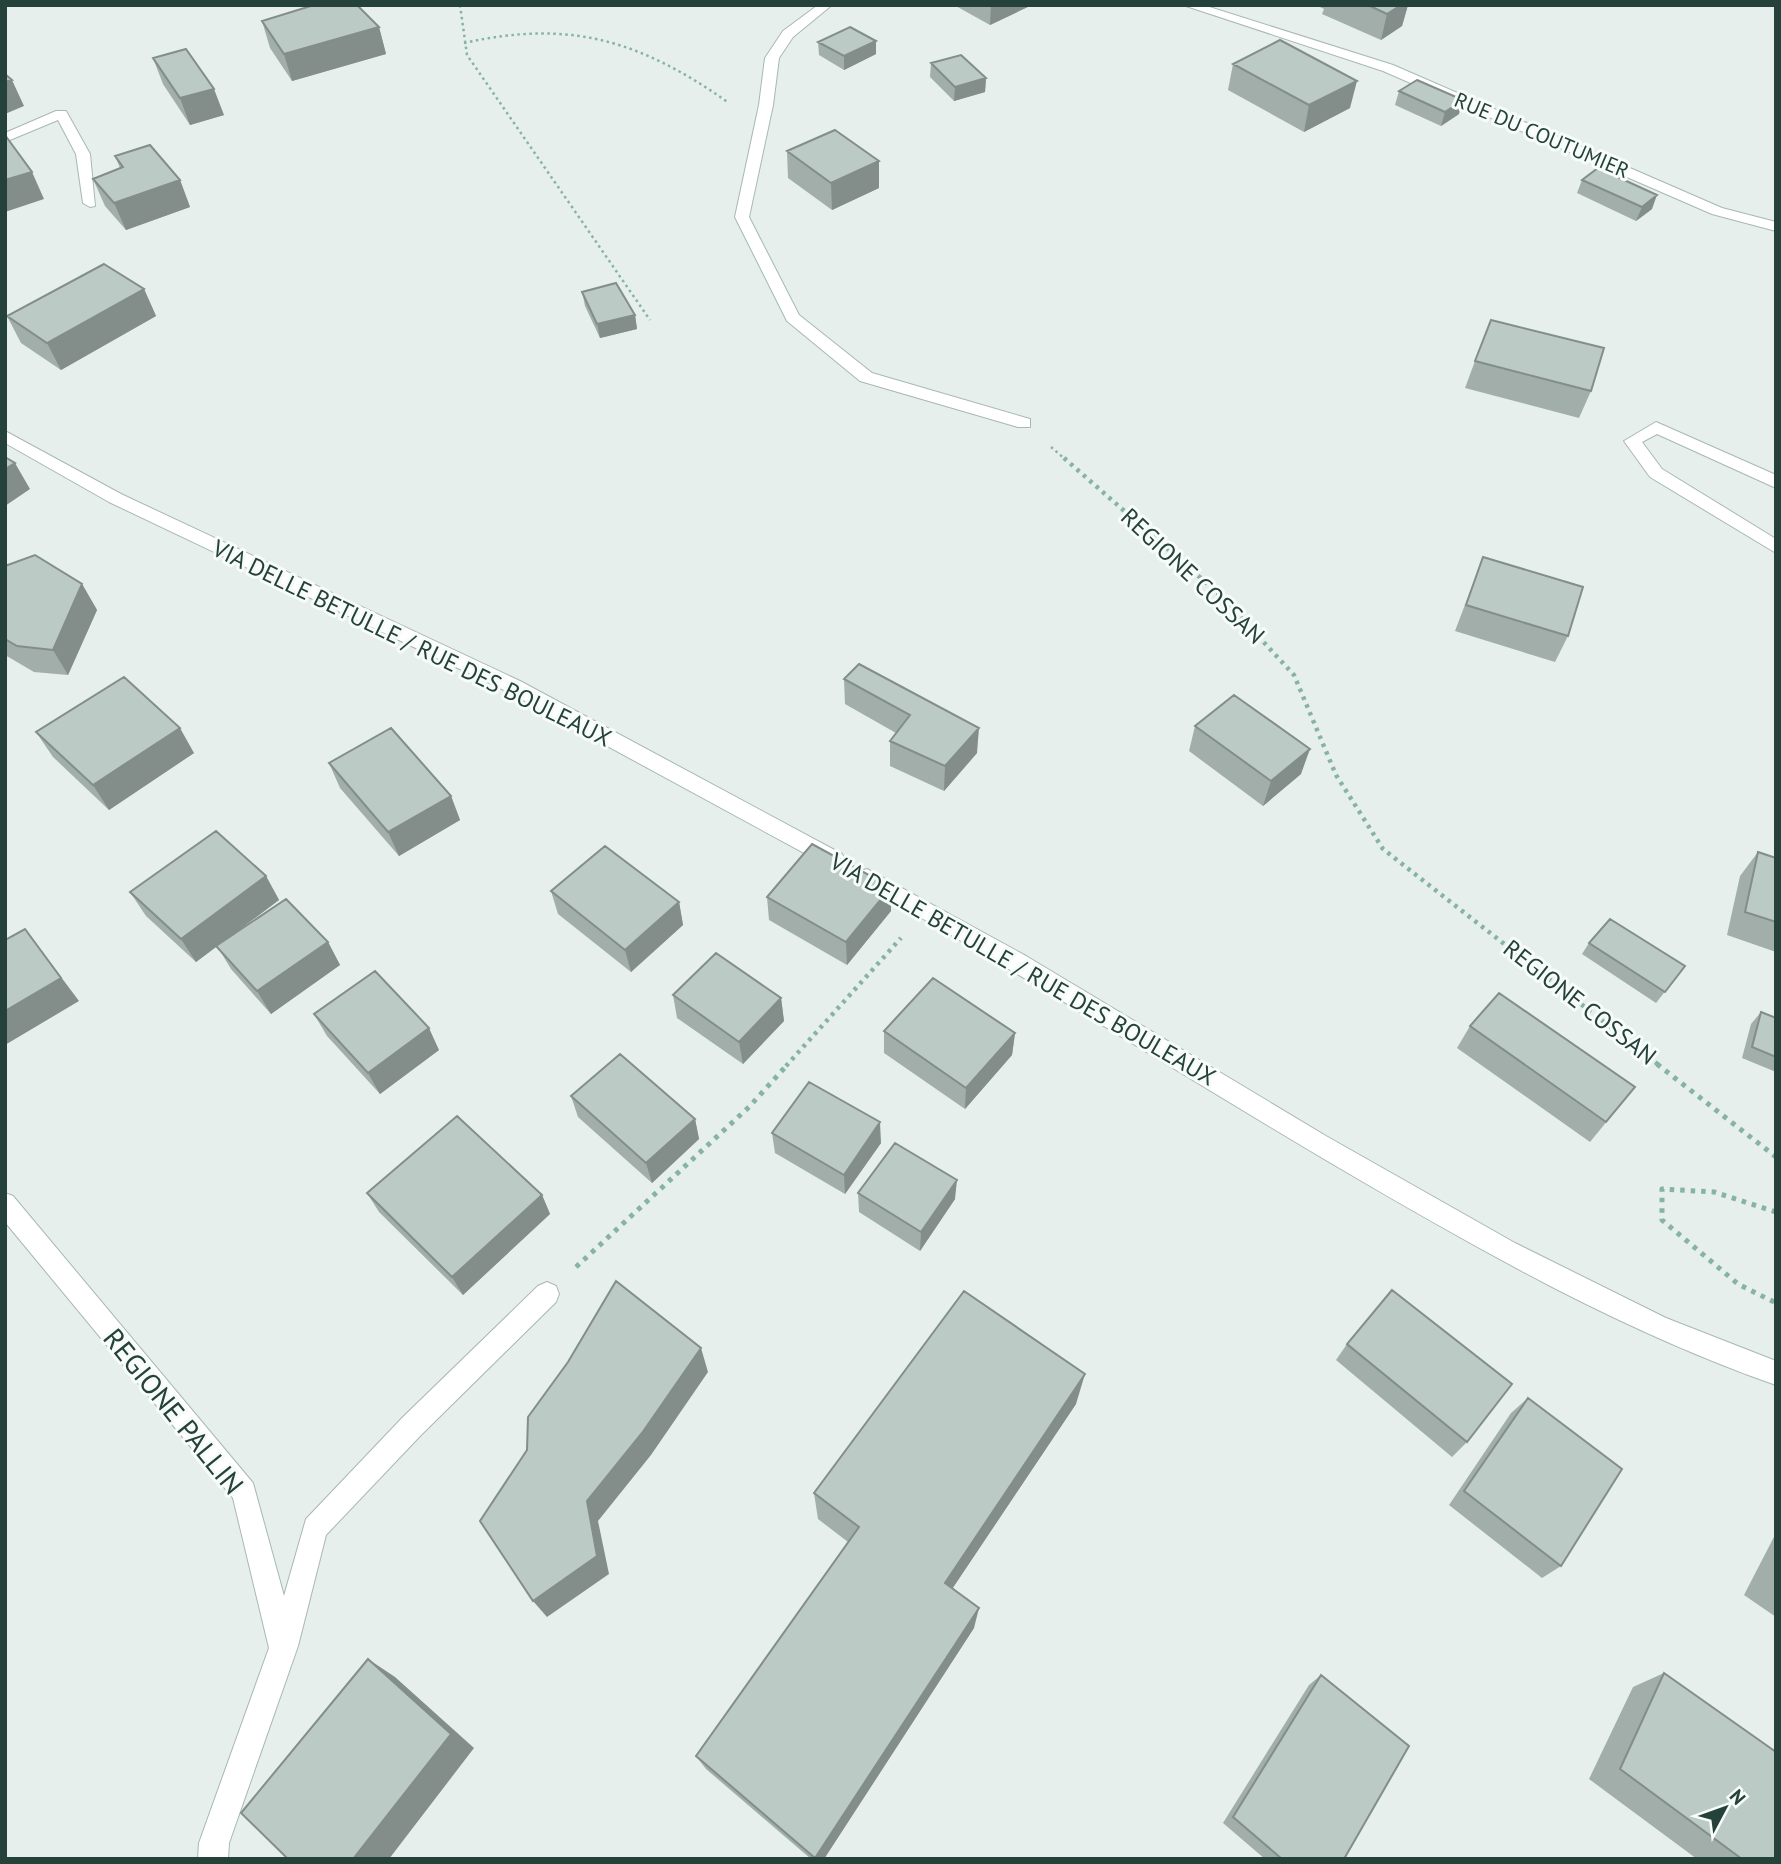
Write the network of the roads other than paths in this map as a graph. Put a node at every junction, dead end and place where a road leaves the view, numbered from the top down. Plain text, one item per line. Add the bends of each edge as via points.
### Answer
1 (826, 5) edge
2 (1189, 5) edge
3 (5, 138) edge
4 (90, 203) edge
5 (1776, 227) edge
6 (1024, 423) road end
7 (5, 436) edge
8 (1776, 482) edge
9 (1776, 547) edge
10 (5, 1204) edge
11 (547, 1294) road end
12 (1776, 1373) edge
13 (283, 1648) junction
14 (213, 1859) edge

1 - 6 street via 788,34 772,58 742,217 793,318 866,377
2 - 5 street, RUE DU COUTUMIER via 1388,68 1717,211
3 - 4 street via 61,114 83,154
7 - 12 street, VIA DELLE BETULLE / RUE DES BOULEAUX via 115,499 513,686 926,910 1380,1181 1555,1278 1716,1354
8 - 9 street via 1656,427 1632,441 1656,473
10 - 13 street, REGIONE PALLIN via 244,1492
11 - 13 street via 315,1528
13 - 14 street via 214,1843

